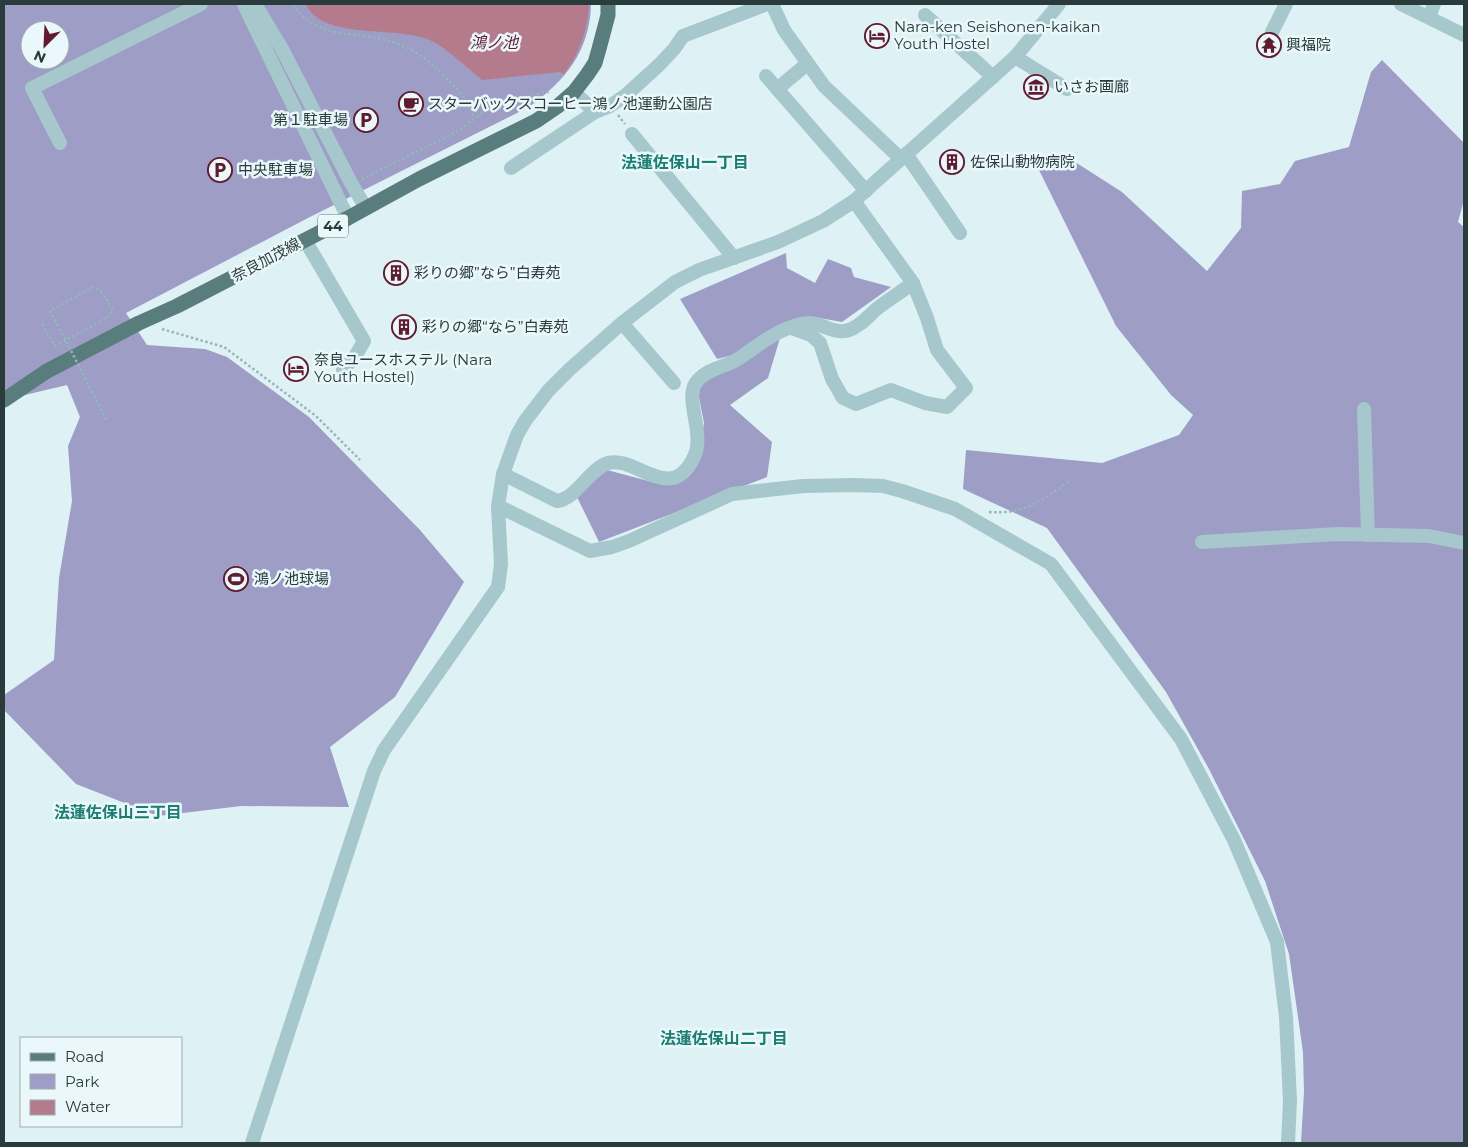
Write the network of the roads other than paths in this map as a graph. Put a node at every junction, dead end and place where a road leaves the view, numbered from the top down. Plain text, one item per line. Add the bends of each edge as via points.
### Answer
1 (202, 4) edge
2 (244, 4) edge
3 (255, 4) edge
4 (608, 4) edge
5 (767, 4) edge
6 (772, 4) edge
7 (1059, 4) edge
8 (1286, 4) edge
9 (1401, 4) edge
10 (1434, 4) edge
11 (925, 15) dead end
12 (1428, 17) junction
13 (1272, 32) dead end
14 (1464, 35) edge
15 (1015, 57) junction
16 (808, 64) junction
17 (766, 76) dead end
18 (993, 77) junction
19 (777, 88) junction
20 (1067, 89) dead end
21 (574, 92) junction
22 (595, 112) junction
23 (632, 134) road end
24 (60, 143) dead end
25 (904, 156) junction
26 (511, 168) dead end
27 (866, 190) junction
28 (854, 201) junction
29 (366, 208) junction
30 (348, 218) junction
31 (960, 233) dead end
32 (305, 240) junction
33 (734, 258) junction
34 (913, 283) junction
35 (622, 324) junction
36 (791, 328) junction
37 (343, 370) dead end
38 (674, 383) dead end
39 (4, 400) edge
40 (1364, 409) dead end
41 (503, 474) junction
42 (498, 506) junction
43 (1368, 535) junction
44 (1202, 542) dead end
45 (1464, 543) edge
46 (252, 1143) edge
47 (1288, 1143) edge

1 - 24 street via 32,88
2 - 30 street
3 - 29 street
4 - 21 main road, 奈良加茂線 / 44 via 604,34 595,62
5 - 22 street via 683,36 659,65 626,95
6 - 16 street via 784,30
7 - 15 street
8 - 13 street
9 - 12 street
10 - 12 street
11 - 18 street
12 - 14 street
15 - 18 street
15 - 20 street
16 - 19 street
16 - 25 street via 824,86
17 - 19 street
18 - 25 street
19 - 27 street
21 - 22 street
21 - 29 main road, 奈良加茂線 / 44 via 536,121
22 - 26 street
23 - 33 street
25 - 27 street
25 - 31 street
27 - 28 street
28 - 33 street via 823,222
28 - 34 street
29 - 30 main road, 奈良加茂線 / 44
30 - 32 main road, 奈良加茂線 / 44
32 - 37 street via 364,341
32 - 39 main road, 奈良加茂線 / 44 via 47,371
33 - 35 street via 675,282
34 - 36 street via 850,330 832,331 810,323
34 - 36 street via 937,350 966,388 947,407 891,390 856,404 843,398 820,344 811,335
35 - 38 street
35 - 41 street via 570,369 536,406 517,435
36 - 41 street via 737,360 708,371 697,380 692,391 698,436 696,453 688,468 674,477 657,477 610,462 590,474 562,501 557,501
40 - 43 street
41 - 42 street
42 - 46 street via 502,564 498,587 377,764
42 - 47 street via 590,551 598,551 629,541 732,494 803,486 883,486 955,510 1051,564 1181,739 1234,840 1277,942 1286,1016 1290,1101
43 - 44 street
43 - 45 street via 1429,536

